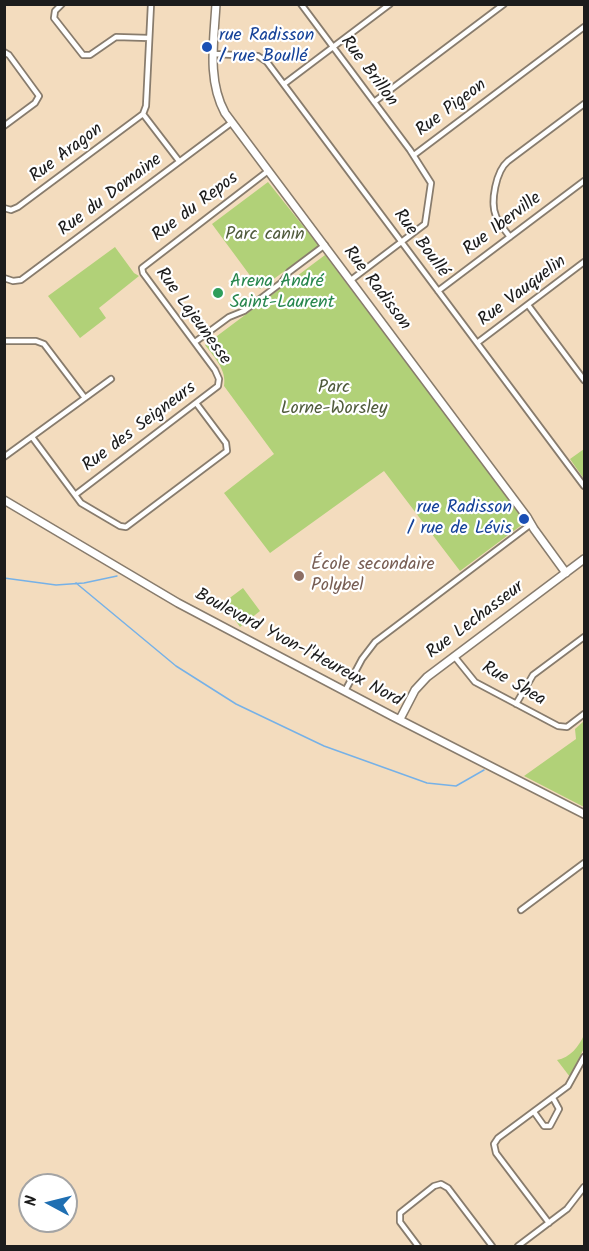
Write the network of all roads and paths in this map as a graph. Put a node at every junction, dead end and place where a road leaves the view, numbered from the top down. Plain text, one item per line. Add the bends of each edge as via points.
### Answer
1 (63, 4) edge
2 (151, 4) edge
3 (216, 4) edge
4 (301, 4) edge
5 (377, 4) edge
6 (390, 4) edge
7 (504, 4) edge
8 (382, 11) junction
9 (585, 27) edge
10 (149, 38) junction
11 (333, 47) junction
12 (4, 52) edge
13 (213, 54) junction
14 (284, 84) junction
15 (374, 102) junction
16 (585, 104) edge
17 (143, 114) junction
18 (231, 123) junction
19 (4, 126) edge
20 (414, 155) junction
21 (179, 162) junction
22 (268, 171) junction
23 (585, 181) edge
24 (4, 208) edge
25 (510, 237) junction
26 (401, 242) junction
27 (325, 245) junction
28 (585, 262) edge
29 (142, 268) joint
30 (4, 278) edge
31 (351, 280) junction
32 (438, 291) junction
33 (528, 304) junction
34 (4, 341) edge
35 (195, 342) junction
36 (477, 343) junction
37 (111, 379) dead end
38 (585, 380) edge
39 (219, 382) joint
40 (86, 398) junction
41 (196, 403) junction
42 (32, 437) junction
43 (4, 457) edge
44 (585, 486) edge
45 (75, 495) junction
46 (4, 500) edge
47 (531, 524) junction
48 (585, 559) edge
49 (566, 573) junction
50 (585, 637) edge
51 (454, 656) junction
52 (345, 691) junction
53 (516, 704) junction
54 (585, 714) edge
55 (400, 719) junction
56 (585, 814) edge
57 (585, 863) edge
58 (521, 910) dead end
59 (585, 1057) edge
60 (553, 1098) junction
61 (534, 1112) junction
62 (585, 1187) edge
63 (549, 1223) junction
64 (418, 1246) edge
65 (492, 1246) edge
66 (518, 1246) edge

1 - 10 street via 54,18 83,55 90,55 116,37
2 - 10 street
3 - 13 street, Rue Radisson
4 - 11 street, Rue Brillon
5 - 8 street
6 - 8 street
7 - 15 street
8 - 11 street
9 - 20 street, Rue Pigeon
10 - 17 street
11 - 14 street
11 - 15 street, Rue Brillon
12 - 19 street via 39,96 37,102
13 - 14 street, Rue Boullé via 262,58
13 - 18 street, Rue Radisson via 215,89
14 - 26 street, Rue Boullé
15 - 20 street, Rue Brillon
16 - 25 street via 500,170 494,210
17 - 21 street
17 - 24 street, Rue Aragon via 18,207
18 - 21 street, Rue du Domaine
18 - 22 street, Rue Radisson
20 - 26 street, Rue Pigeon via 431,183 427,220
21 - 30 street, Rue du Domaine via 21,280
22 - 27 street, Rue Radisson
22 - 29 street, Rue du Repos
23 - 25 street, Rue Iberville
25 - 32 street, Rue Iberville
26 - 31 street, Rue Pigeon
26 - 32 street, Rue Boullé
27 - 31 street, Rue Radisson
27 - 35 street via 270,292
28 - 33 street, Rue Vauquelin
29 - 35 street, Rue Lajeunesse
31 - 47 street, Rue Radisson
32 - 36 street, Rue Boullé
33 - 36 street, Rue Vauquelin
33 - 38 street
34 - 40 street via 44,344
35 - 39 street, Rue Lajeunesse via 219,375
36 - 44 street, Rue Boullé
37 - 40 street
39 - 41 street, Rue des Seigneurs
40 - 42 street
41 - 45 street, Rue des Seigneurs
41 - 45 street via 227,444 226,453 214,463 128,527 86,506
42 - 43 street
42 - 45 street
46 - 52 street, Boulevard Yvon-l'Heureux Nord via 178,603
47 - 49 street, Rue Radisson
47 - 52 street via 375,642
48 - 49 street, Rue Lechasseur
49 - 51 street, Rue Lechasseur
50 - 53 street via 533,675
51 - 53 street, Rue Shea via 475,682
51 - 55 street, Rue Lechasseur via 421,683
52 - 55 street, Boulevard Yvon-l'Heureux Nord
53 - 54 street, Rue Shea via 558,726 565,727
55 - 56 street, Boulevard Yvon-l'Heureux Nord
57 - 58 street
59 - 60 street via 570,1084
60 - 61 street
60 - 61 street via 559,1109 551,1126 544,1126
61 - 63 street via 498,1138 494,1148
62 - 63 street
63 - 66 street
64 - 65 street via 399,1215 441,1184

